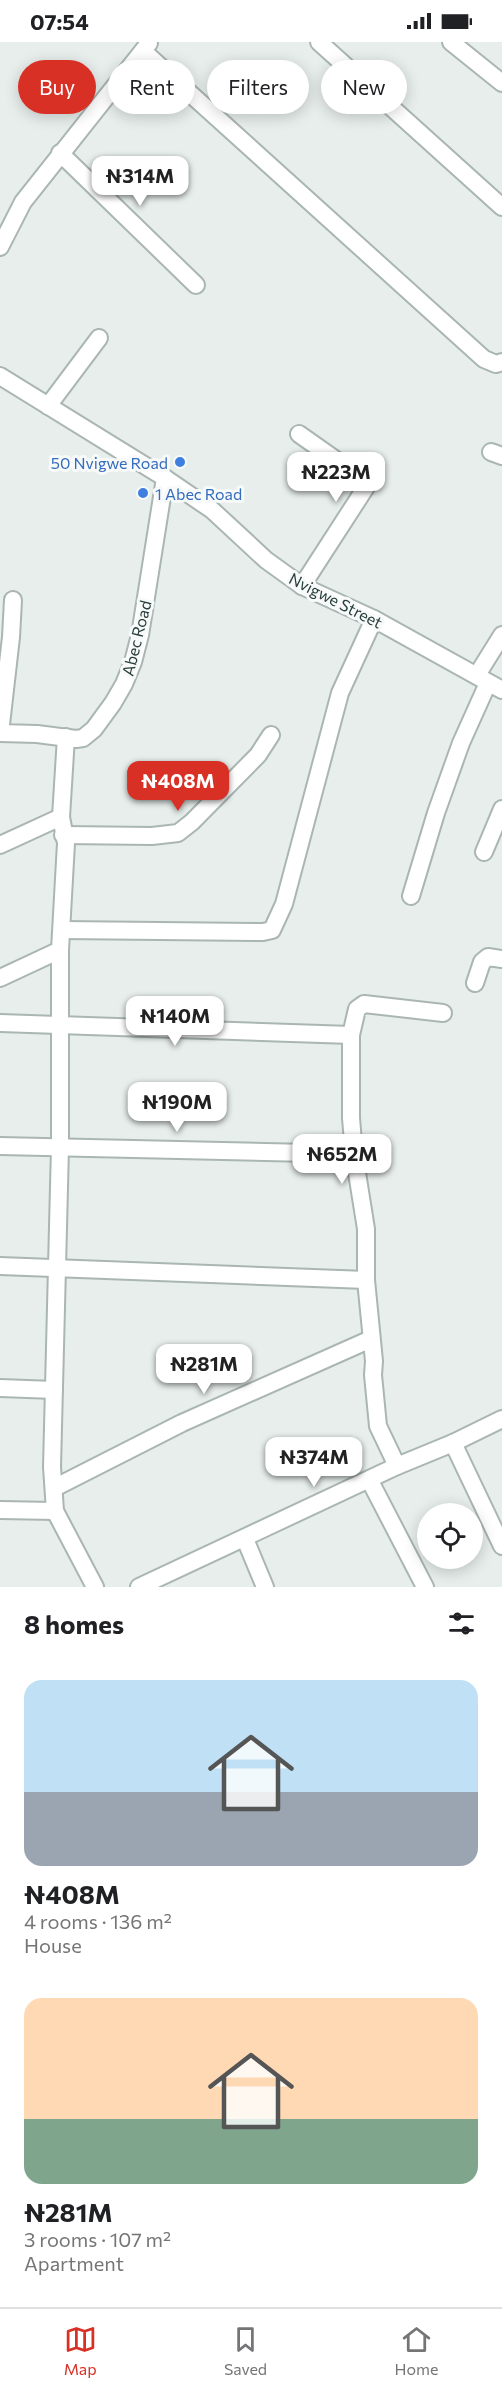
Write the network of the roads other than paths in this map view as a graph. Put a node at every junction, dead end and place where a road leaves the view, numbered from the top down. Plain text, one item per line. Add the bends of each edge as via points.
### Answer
1 (319, 42) edge
2 (451, 42) edge
3 (146, 46) edge
4 (500, 75) edge
5 (60, 153) junction
6 (502, 207) edge
7 (0, 247) edge
8 (196, 285) dead end
9 (99, 338) dead end
10 (502, 362) edge
11 (0, 376) edge
12 (48, 405) junction
13 (299, 434) dead end
14 (165, 478) junction
15 (302, 586) junction
16 (13, 600) dead end
17 (374, 620) junction
18 (502, 635) edge
19 (489, 683) edge
20 (0, 733) edge
21 (271, 735) dead end
22 (66, 737) junction
23 (502, 809) edge
24 (61, 817) junction
25 (63, 835) junction
26 (0, 845) edge
27 (484, 852) dead end
28 (411, 896) dead end
29 (62, 930) junction
30 (60, 950) junction
31 (502, 959) edge
32 (0, 978) edge
33 (475, 983) dead end
34 (443, 1013) dead end
35 (0, 1023) edge
36 (60, 1026) junction
37 (351, 1035) junction
38 (0, 1146) edge
39 (60, 1147) junction
40 (354, 1154) junction
41 (0, 1266) edge
42 (56, 1266) junction
43 (366, 1280) junction
44 (371, 1339) junction
45 (0, 1389) edge
46 (54, 1390) junction
47 (502, 1419) edge
48 (453, 1443) junction
49 (397, 1466) junction
50 (369, 1481) junction
51 (54, 1488) junction
52 (0, 1510) edge
53 (55, 1511) junction
54 (245, 1539) junction
55 (502, 1546) edge
56 (95, 1587) edge
57 (139, 1587) edge
58 (265, 1587) edge
59 (425, 1587) edge

1 - 6 street
2 - 4 street
3 - 5 street
3 - 10 street via 484,359
5 - 7 street via 23,202
5 - 8 street
9 - 12 street
11 - 12 street, Nvigwe Street
12 - 14 street, Nvigwe Street
13 - 15 street via 366,481 366,487
14 - 15 street, Nvigwe Street via 212,510 266,560
14 - 22 street, Abec Road via 133,662 113,703 88,735
15 - 17 street, Nvigwe Street
16 - 20 street
17 - 19 street, Nvigwe Street
17 - 29 street via 340,693 284,904 272,930
18 - 19 street
19 - 28 street via 461,743
20 - 22 street, Abec Road
21 - 25 street via 258,755 178,833
22 - 24 street
23 - 27 street
24 - 25 street
24 - 26 street
25 - 29 street via 66,843
29 - 30 street
30 - 32 street
30 - 36 street
31 - 33 street via 488,957 482,962
34 - 37 street via 364,1004 357,1008
35 - 36 street
36 - 37 street
36 - 39 street
37 - 40 street
38 - 39 street
39 - 40 street
39 - 42 street
40 - 43 street via 366,1229
41 - 42 street
42 - 43 street
42 - 46 street
43 - 44 street
44 - 49 street via 378,1426
44 - 51 street via 182,1424
45 - 46 street
46 - 51 street
47 - 48 street
48 - 49 street
48 - 55 street
49 - 50 street
50 - 54 street
50 - 59 street
51 - 53 street
52 - 53 street
53 - 56 street
54 - 57 street
54 - 58 street

